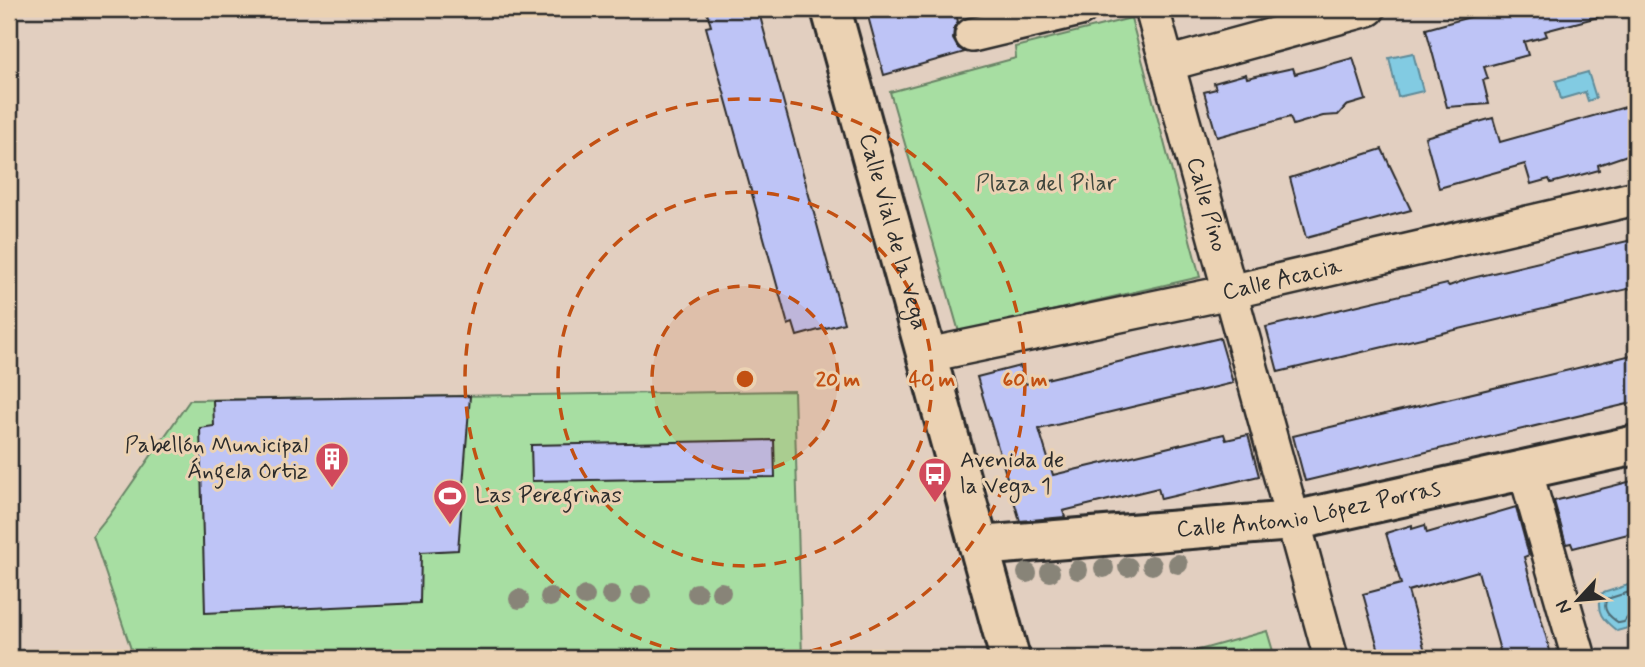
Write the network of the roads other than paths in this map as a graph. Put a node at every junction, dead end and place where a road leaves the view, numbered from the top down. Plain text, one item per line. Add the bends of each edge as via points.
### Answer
1 (831, 9) edge
2 (1080, 9) edge
3 (1152, 9) edge
4 (1368, 9) edge
5 (972, 35) dead end
6 (1167, 64) junction
7 (1636, 198) edge
8 (1230, 292) junction
9 (928, 355) junction
10 (1636, 445) edge
11 (1525, 470) junction
12 (1293, 522) junction
13 (979, 546) junction
14 (1010, 658) edge
15 (1331, 658) edge
16 (1578, 658) edge

1 - 9 street, Calle Vial de la Vega
2 - 5 street
3 - 6 street, Calle Pino
4 - 6 street
6 - 8 street, Calle Pino
7 - 8 street, Calle Acacia
8 - 9 street, Calle Acacia
8 - 12 street, Calle Pino
9 - 13 street, Calle Vial de la Vega
10 - 11 street, Calle Antonio López Porras
11 - 12 street, Calle Antonio López Porras
11 - 16 street
12 - 13 street, Calle Antonio López Porras
12 - 15 street, Calle Pino
13 - 14 street, Calle Vial de la Vega

